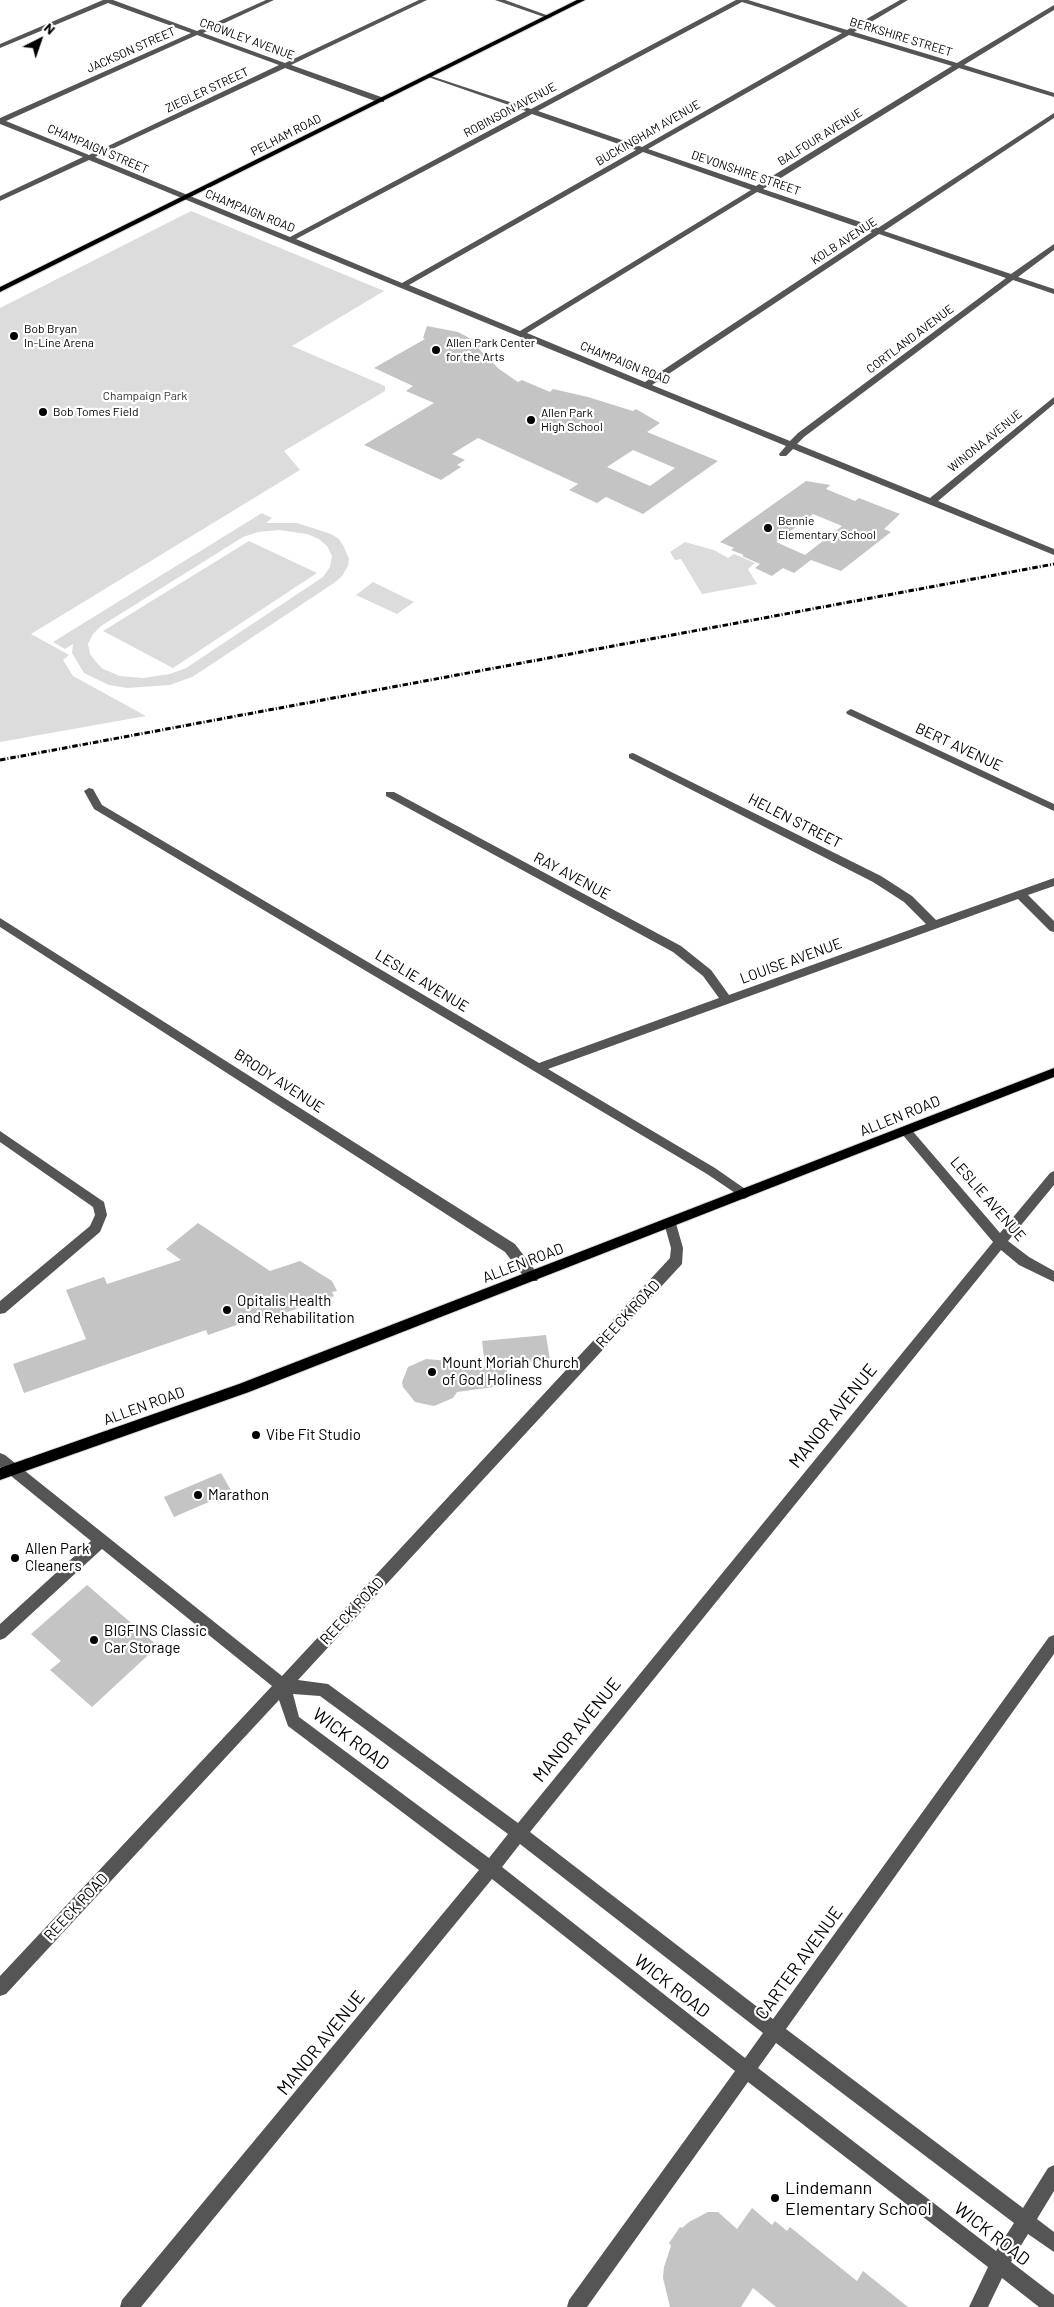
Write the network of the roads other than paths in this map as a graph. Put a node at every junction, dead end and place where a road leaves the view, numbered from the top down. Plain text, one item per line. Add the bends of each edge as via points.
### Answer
1 (108, 0) edge
2 (271, 0) edge
3 (424, 0) edge
4 (498, 0) edge
5 (582, 0) edge
6 (741, 0) edge
7 (905, 0) edge
8 (1054, 7) edge
9 (549, 16) junction
10 (848, 32) junction
11 (197, 33) junction
12 (0, 46) edge
13 (285, 65) junction
14 (958, 66) junction
15 (430, 76) junction
16 (1054, 95) edge
17 (381, 100) junction
18 (533, 111) junction
19 (1054, 115) edge
20 (0, 121) edge
21 (642, 150) junction
22 (89, 158) junction
23 (757, 189) junction
24 (187, 198) junction
25 (0, 199) edge
26 (879, 232) junction
27 (289, 240) junction
28 (1054, 246) edge
29 (1012, 278) junction
30 (402, 286) junction
31 (0, 290) edge
32 (1054, 292) edge
33 (520, 334) junction
34 (646, 385) junction
35 (1054, 400) edge
36 (791, 445) junction
37 (783, 454) dead end
38 (931, 502) junction
39 (1054, 540) edge
40 (1034, 544) junction
41 (1054, 552) edge
42 (851, 712) dead end
43 (633, 756) dead end
44 (89, 791) dead end
45 (390, 794) dead end
46 (1054, 808) edge
47 (1054, 882) edge
48 (1020, 894) junction
49 (0, 922) edge
50 (934, 926) junction
51 (1054, 928) edge
52 (728, 1000) junction
53 (538, 1068) junction
54 (1054, 1072) edge
55 (906, 1131) junction
56 (0, 1136) edge
57 (1054, 1176) edge
58 (744, 1194) junction
59 (670, 1223) junction
60 (1000, 1242) junction
61 (532, 1277) junction
62 (1054, 1278) edge
63 (0, 1309) edge
64 (0, 1459) edge
65 (7, 1472) edge
66 (102, 1540) junction
67 (0, 1633) edge
68 (1054, 1642) edge
69 (283, 1686) junction
70 (519, 1833) junction
71 (490, 1869) junction
72 (0, 1988) edge
73 (774, 2031) junction
74 (747, 2070) junction
75 (1054, 2174) edge
76 (1025, 2221) junction
77 (1054, 2243) edge
78 (999, 2264) junction
79 (129, 2307) edge
80 (576, 2307) edge
81 (978, 2307) edge
82 (1054, 2307) edge

1 - 11 street, CROWLEY AVENUE
1 - 12 street
2 - 11 street, JACKSON STREET
3 - 13 street, ZIEGLER STREET
4 - 9 street
5 - 9 main road, PELHAM ROAD
6 - 10 street, BERKSHIRE STREET
6 - 18 street, ROBINSON AVENUE
7 - 10 street, BUCKINGHAM AVENUE
8 - 14 street, BALFOUR AVENUE
9 - 15 main road, PELHAM ROAD
10 - 14 street, BERKSHIRE STREET
10 - 21 street, BUCKINGHAM AVENUE
11 - 13 street, CROWLEY AVENUE
11 - 20 street, JACKSON STREET
13 - 17 street, CROWLEY AVENUE
13 - 22 street, ZIEGLER STREET
14 - 16 street, BERKSHIRE STREET
14 - 23 street, BALFOUR AVENUE
15 - 17 main road, PELHAM ROAD
15 - 18 street, DEVONSHIRE STREET
17 - 24 main road, PELHAM ROAD
18 - 21 street, DEVONSHIRE STREET
18 - 27 street, ROBINSON AVENUE
19 - 26 street, KOLB AVENUE
20 - 22 street, CHAMPAIGN STREET
21 - 23 street, DEVONSHIRE STREET
21 - 30 street, BUCKINGHAM AVENUE
22 - 24 street, CHAMPAIGN STREET
22 - 25 street, ZIEGLER STREET
23 - 26 street, DEVONSHIRE STREET
23 - 33 street, BALFOUR AVENUE
24 - 27 street, CHAMPAIGN ROAD
24 - 31 main road, PELHAM ROAD
26 - 29 street, DEVONSHIRE STREET
26 - 34 street, KOLB AVENUE
27 - 30 street, CHAMPAIGN ROAD
28 - 29 street, CORTLAND AVENUE
29 - 32 street, DEVONSHIRE STREET
29 - 36 street, CORTLAND AVENUE
30 - 33 street, CHAMPAIGN ROAD
33 - 34 street, CHAMPAIGN ROAD
34 - 36 street, CHAMPAIGN ROAD
35 - 38 street, WINONA AVENUE
36 - 37 street, CORTLAND AVENUE
36 - 38 street, CHAMPAIGN ROAD
38 - 40 street, CHAMPAIGN ROAD
39 - 40 street
40 - 41 street, CHAMPAIGN ROAD
42 - 46 street, BERT AVENUE
43 - 50 street, HELEN STREET via 877,878 908,899
44 - 53 street, LESLIE AVENUE via 98,807
45 - 52 street, RAY AVENUE via 677,950 707,972
47 - 48 street, LOUISE AVENUE
48 - 50 street, LOUISE AVENUE
48 - 51 street
49 - 61 street, BRODY AVENUE via 510,1248
50 - 52 street, LOUISE AVENUE
52 - 53 street, LOUISE AVENUE
53 - 58 street, LESLIE AVENUE
54 - 55 main road, ALLEN ROAD
55 - 58 main road, ALLEN ROAD
55 - 60 street, LESLIE AVENUE
56 - 63 street via 99,1205 101,1215 94,1229
57 - 60 street, MANOR AVENUE
58 - 59 main road, ALLEN ROAD
59 - 61 main road, ALLEN ROAD
59 - 69 street, REECK ROAD via 677,1260
60 - 62 street, LESLIE AVENUE
60 - 70 street, MANOR AVENUE
61 - 65 main road, ALLEN ROAD via 244,1388
64 - 65 street
65 - 66 street
66 - 67 street
66 - 69 street
68 - 73 street, CARTER AVENUE
69 - 70 street, WICK ROAD via 323,1690
69 - 71 street, WICK ROAD via 293,1721
69 - 72 street, REECK ROAD
70 - 71 street, MANOR AVENUE
70 - 73 street, WICK ROAD
71 - 74 street, WICK ROAD
71 - 79 street, MANOR AVENUE
73 - 74 street, CARTER AVENUE
73 - 76 street, WICK ROAD
74 - 78 street, WICK ROAD
74 - 80 street, CARTER AVENUE
75 - 76 street
76 - 77 street, WICK ROAD
76 - 78 street
78 - 81 street
78 - 82 street, WICK ROAD

